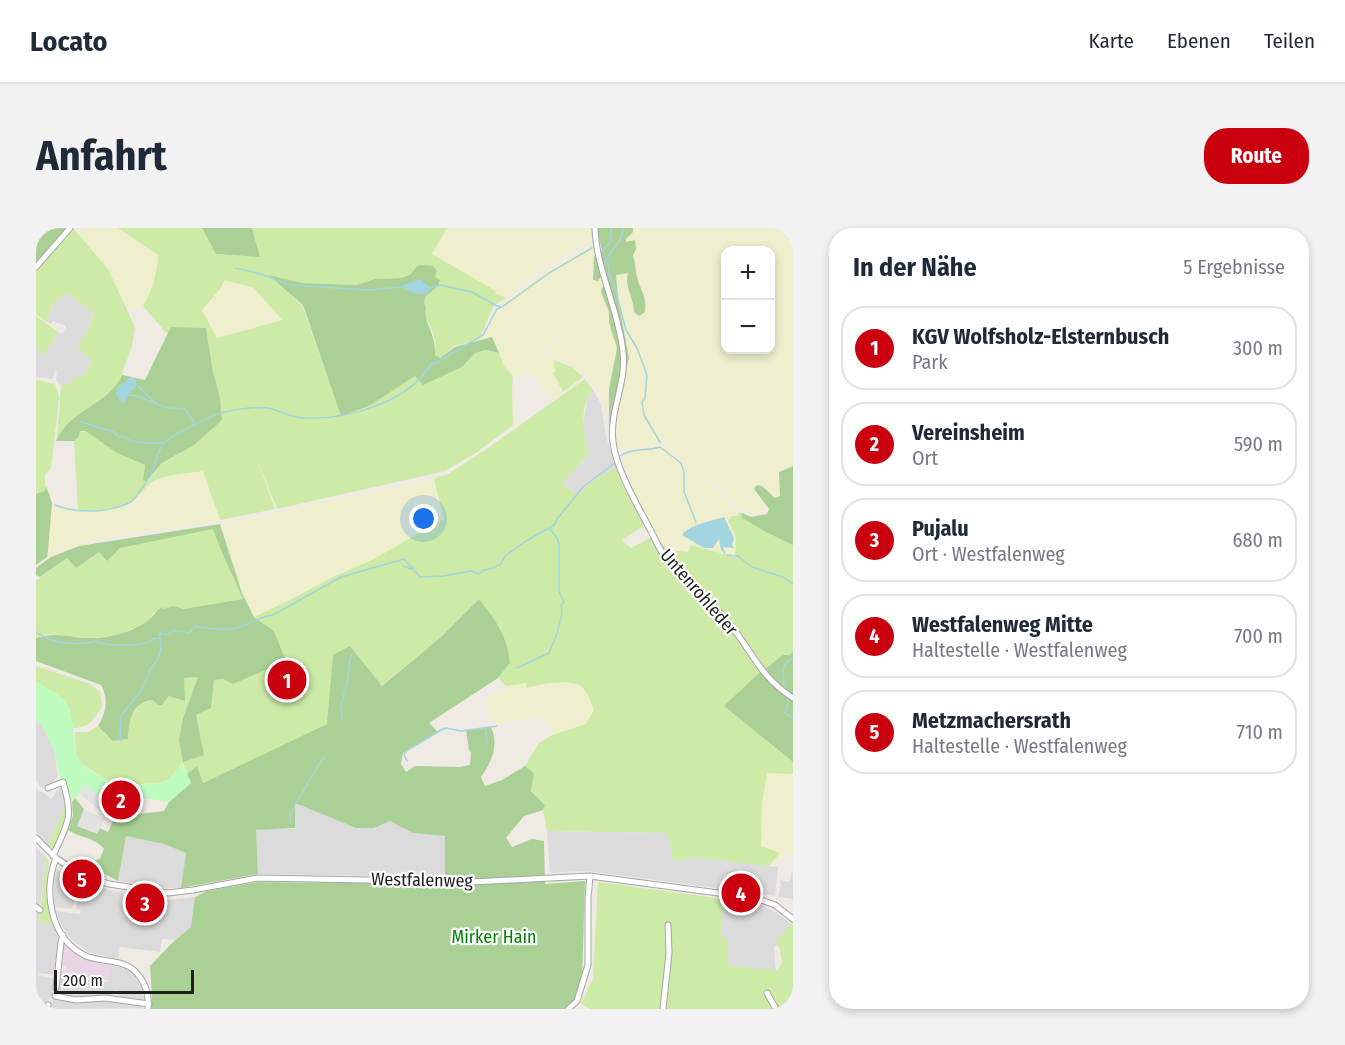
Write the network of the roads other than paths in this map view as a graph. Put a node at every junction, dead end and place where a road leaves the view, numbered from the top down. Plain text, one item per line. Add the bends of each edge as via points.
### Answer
1 (70, 228) edge
2 (595, 228) edge
3 (36, 267) edge
4 (793, 698) edge
5 (48, 788) dead end
6 (36, 838) edge
7 (54, 857) junction
8 (590, 876) junction
9 (791, 915) edge
10 (668, 925) dead end
11 (63, 935) junction
12 (55, 992) junction
13 (768, 993) dead end
14 (48, 1005) edge
15 (148, 1006) edge
16 (572, 1008) edge
17 (663, 1009) edge
18 (776, 1009) edge

1 - 3 street
2 - 4 street, Untenrohleder via 624,354 612,426 613,442 630,490 665,557 729,623 773,684
5 - 7 street via 63,782 70,808
6 - 7 street, Westfalenweg
7 - 8 street, Westfalenweg via 92,879 168,893 258,878 472,882
7 - 11 street via 49,896 52,914
8 - 9 street, Westfalenweg via 756,898
8 - 16 street via 588,965
10 - 17 street
11 - 12 street
11 - 15 street via 85,955 134,970 143,982
12 - 14 street
12 - 15 street via 76,1000 105,998
13 - 18 street

